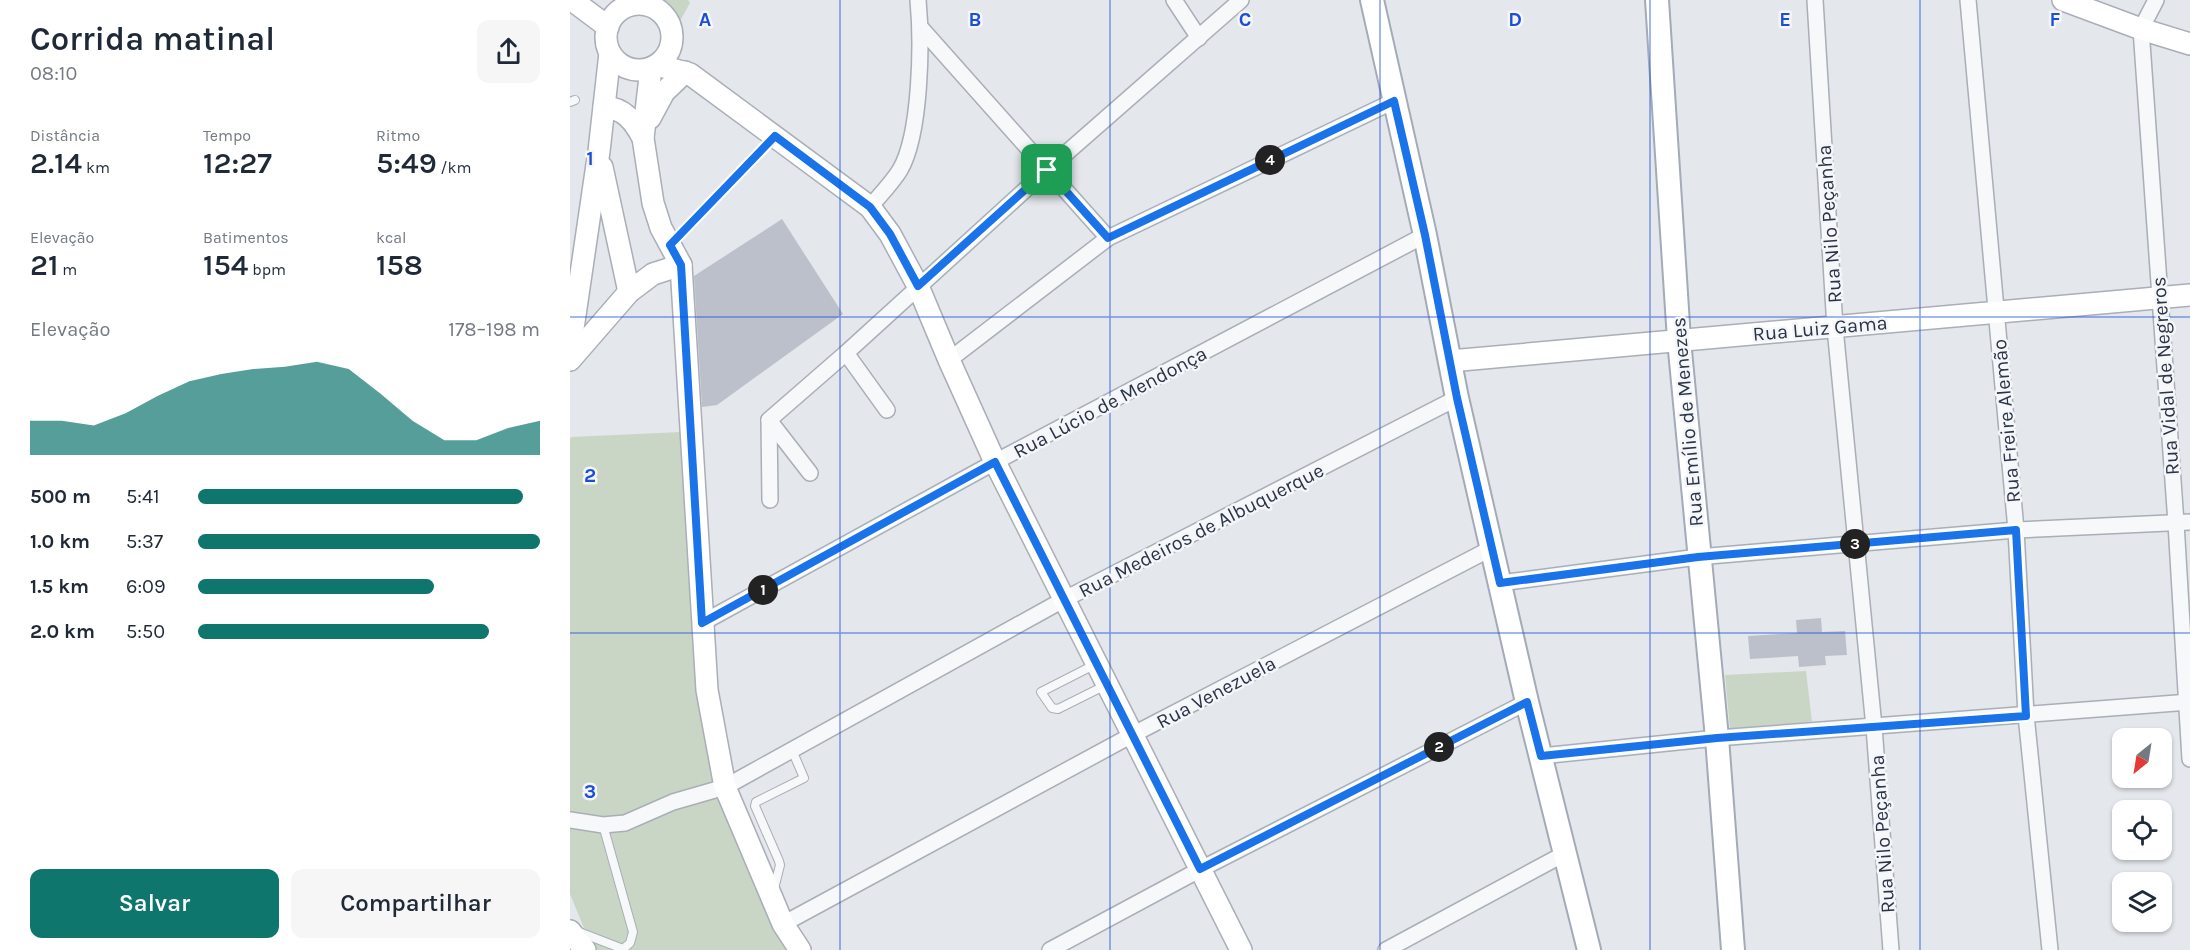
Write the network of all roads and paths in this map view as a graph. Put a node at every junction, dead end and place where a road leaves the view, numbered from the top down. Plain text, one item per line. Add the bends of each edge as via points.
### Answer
1 (572, 0) edge
2 (590, 0) edge
3 (918, 0) edge
4 (1174, 0) edge
5 (1241, 0) edge
6 (1372, 0) edge
7 (1657, 0) edge
8 (1815, 0) edge
9 (1968, 0) edge
10 (2063, 0) edge
11 (2156, 0) edge
12 (650, 4) edge
13 (615, 13) edge
14 (921, 28) junction
15 (2141, 28) junction
16 (1199, 38) junction
17 (671, 43) junction
18 (2190, 44) edge
19 (610, 53) junction
20 (654, 66) junction
21 (687, 73) junction
22 (1394, 101) junction
23 (604, 107) junction
24 (644, 134) junction
25 (775, 136) junction
26 (599, 152) junction
27 (1047, 170) junction
28 (870, 207) junction
29 (1425, 235) junction
30 (1108, 238) junction
31 (670, 245) junction
32 (681, 265) junction
33 (918, 286) junction
34 (629, 292) junction
35 (2190, 295) edge
36 (2159, 297) junction
37 (1996, 311) junction
38 (1835, 328) junction
39 (1679, 340) junction
40 (570, 349) edge
41 (846, 353) junction
42 (570, 360) edge
43 (949, 360) junction
44 (1450, 361) junction
45 (1457, 398) junction
46 (887, 410) dead end
47 (769, 420) junction
48 (995, 462) junction
49 (810, 473) dead end
50 (770, 500) dead end
51 (2183, 523) edge
52 (2016, 530) junction
53 (1855, 544) junction
54 (1492, 548) junction
55 (1698, 557) junction
56 (1500, 583) junction
57 (1064, 600) junction
58 (702, 623) junction
59 (1096, 664) junction
60 (1106, 685) junction
61 (1527, 702) junction
62 (2188, 702) edge
63 (2026, 716) junction
64 (1874, 727) junction
65 (1132, 735) junction
66 (1717, 738) junction
67 (792, 750) junction
68 (1541, 756) junction
69 (2190, 759) edge
70 (725, 787) junction
71 (570, 820) edge
72 (603, 825) junction
73 (1564, 854) junction
74 (1200, 869) junction
75 (772, 897) junction
76 (783, 924) junction
77 (570, 930) edge
78 (585, 950) edge
79 (800, 950) edge
80 (1050, 950) edge
81 (1241, 950) edge
82 (1386, 950) edge
83 (1589, 950) edge
84 (1733, 950) edge
85 (1891, 950) edge
86 (2050, 950) edge

1 - 13 street
2 - 13 street
3 - 14 street
4 - 16 street
5 - 16 street
6 - 22 main road
7 - 39 main road, Rua Emílio de Menezes
8 - 38 street, Rua Nilo Peçanha
9 - 37 street, Rua Freire Alemão
10 - 15 street
11 - 15 street
12 - 13 street
12 - 17 street via 668,22
13 - 19 street via 606,40
14 - 27 street
14 - 28 street via 914,130 900,170
15 - 18 street
15 - 36 street, Rua Vidal de Negreros
16 - 27 street
17 - 20 street via 666,56
17 - 21 street
19 - 20 street via 625,67 638,70
19 - 23 street
20 - 21 street
20 - 24 street
21 - 24 street via 664,92
21 - 25 street
22 - 29 main road
22 - 30 street
23 - 24 street via 614,107 626,114
23 - 26 street
24 - 31 street via 653,203
25 - 28 street
25 - 31 lane
26 - 34 street
26 - 40 street
27 - 30 street
27 - 33 street
28 - 33 street via 890,234
29 - 44 main road
29 - 48 street, Rua Lúcio de Mendonça
30 - 43 street
31 - 32 street
32 - 34 street via 653,274
32 - 58 street
33 - 41 street
33 - 43 street
34 - 42 street
35 - 36 street, Rua Luiz Gama
36 - 37 street, Rua Luiz Gama
36 - 51 street, Rua Vidal de Negreros
37 - 38 street, Rua Luiz Gama
37 - 52 street, Rua Freire Alemão
38 - 39 street, Rua Luiz Gama
38 - 53 street, Rua Nilo Peçanha
39 - 44 street, Rua Luiz Gama
39 - 55 main road, Rua Emílio de Menezes
41 - 46 street
41 - 47 street
43 - 48 street
44 - 45 main road
45 - 54 main road
45 - 57 street, Rua Medeiros de Albuquerque
47 - 49 street
47 - 50 street
48 - 57 street
48 - 58 street, Rua Lúcio de Mendonça
51 - 52 street
51 - 62 street, Rua Vidal de Negreros
52 - 53 street
52 - 63 street, Rua Freire Alemão
53 - 55 street
53 - 64 street, Rua Nilo Peçanha
54 - 56 main road
54 - 65 street, Rua Venezuela
55 - 56 street
55 - 66 main road, Rua Emílio de Menezes
56 - 61 main road
57 - 59 street
57 - 67 street, Rua Medeiros de Albuquerque
58 - 70 street via 707,690
59 - 60 street
59 - 60 lane via 1041,692 1052,708 1058,709
60 - 65 street
61 - 68 main road
61 - 74 street
62 - 63 street
62 - 69 street, Rua Vidal de Negreros
63 - 64 street
63 - 86 street, Rua Freire Alemão
64 - 66 street
64 - 85 street, Rua Nilo Peçanha
65 - 74 street
65 - 76 street, Rua Venezuela
66 - 68 street
66 - 84 main road, Rua Emílio de Menezes
67 - 70 street, Rua Medeiros de Albuquerque
67 - 75 lane via 804,778 754,806 780,866
68 - 73 main road
70 - 72 street, Rua Medeiros de Albuquerque via 673,801 625,823
70 - 75 street
71 - 72 street, Rua Medeiros de Albuquerque
72 - 77 lane via 633,932 630,943 623,949
73 - 82 street
73 - 83 main road
74 - 80 street
74 - 81 street
75 - 76 street
76 - 79 street
77 - 78 street

